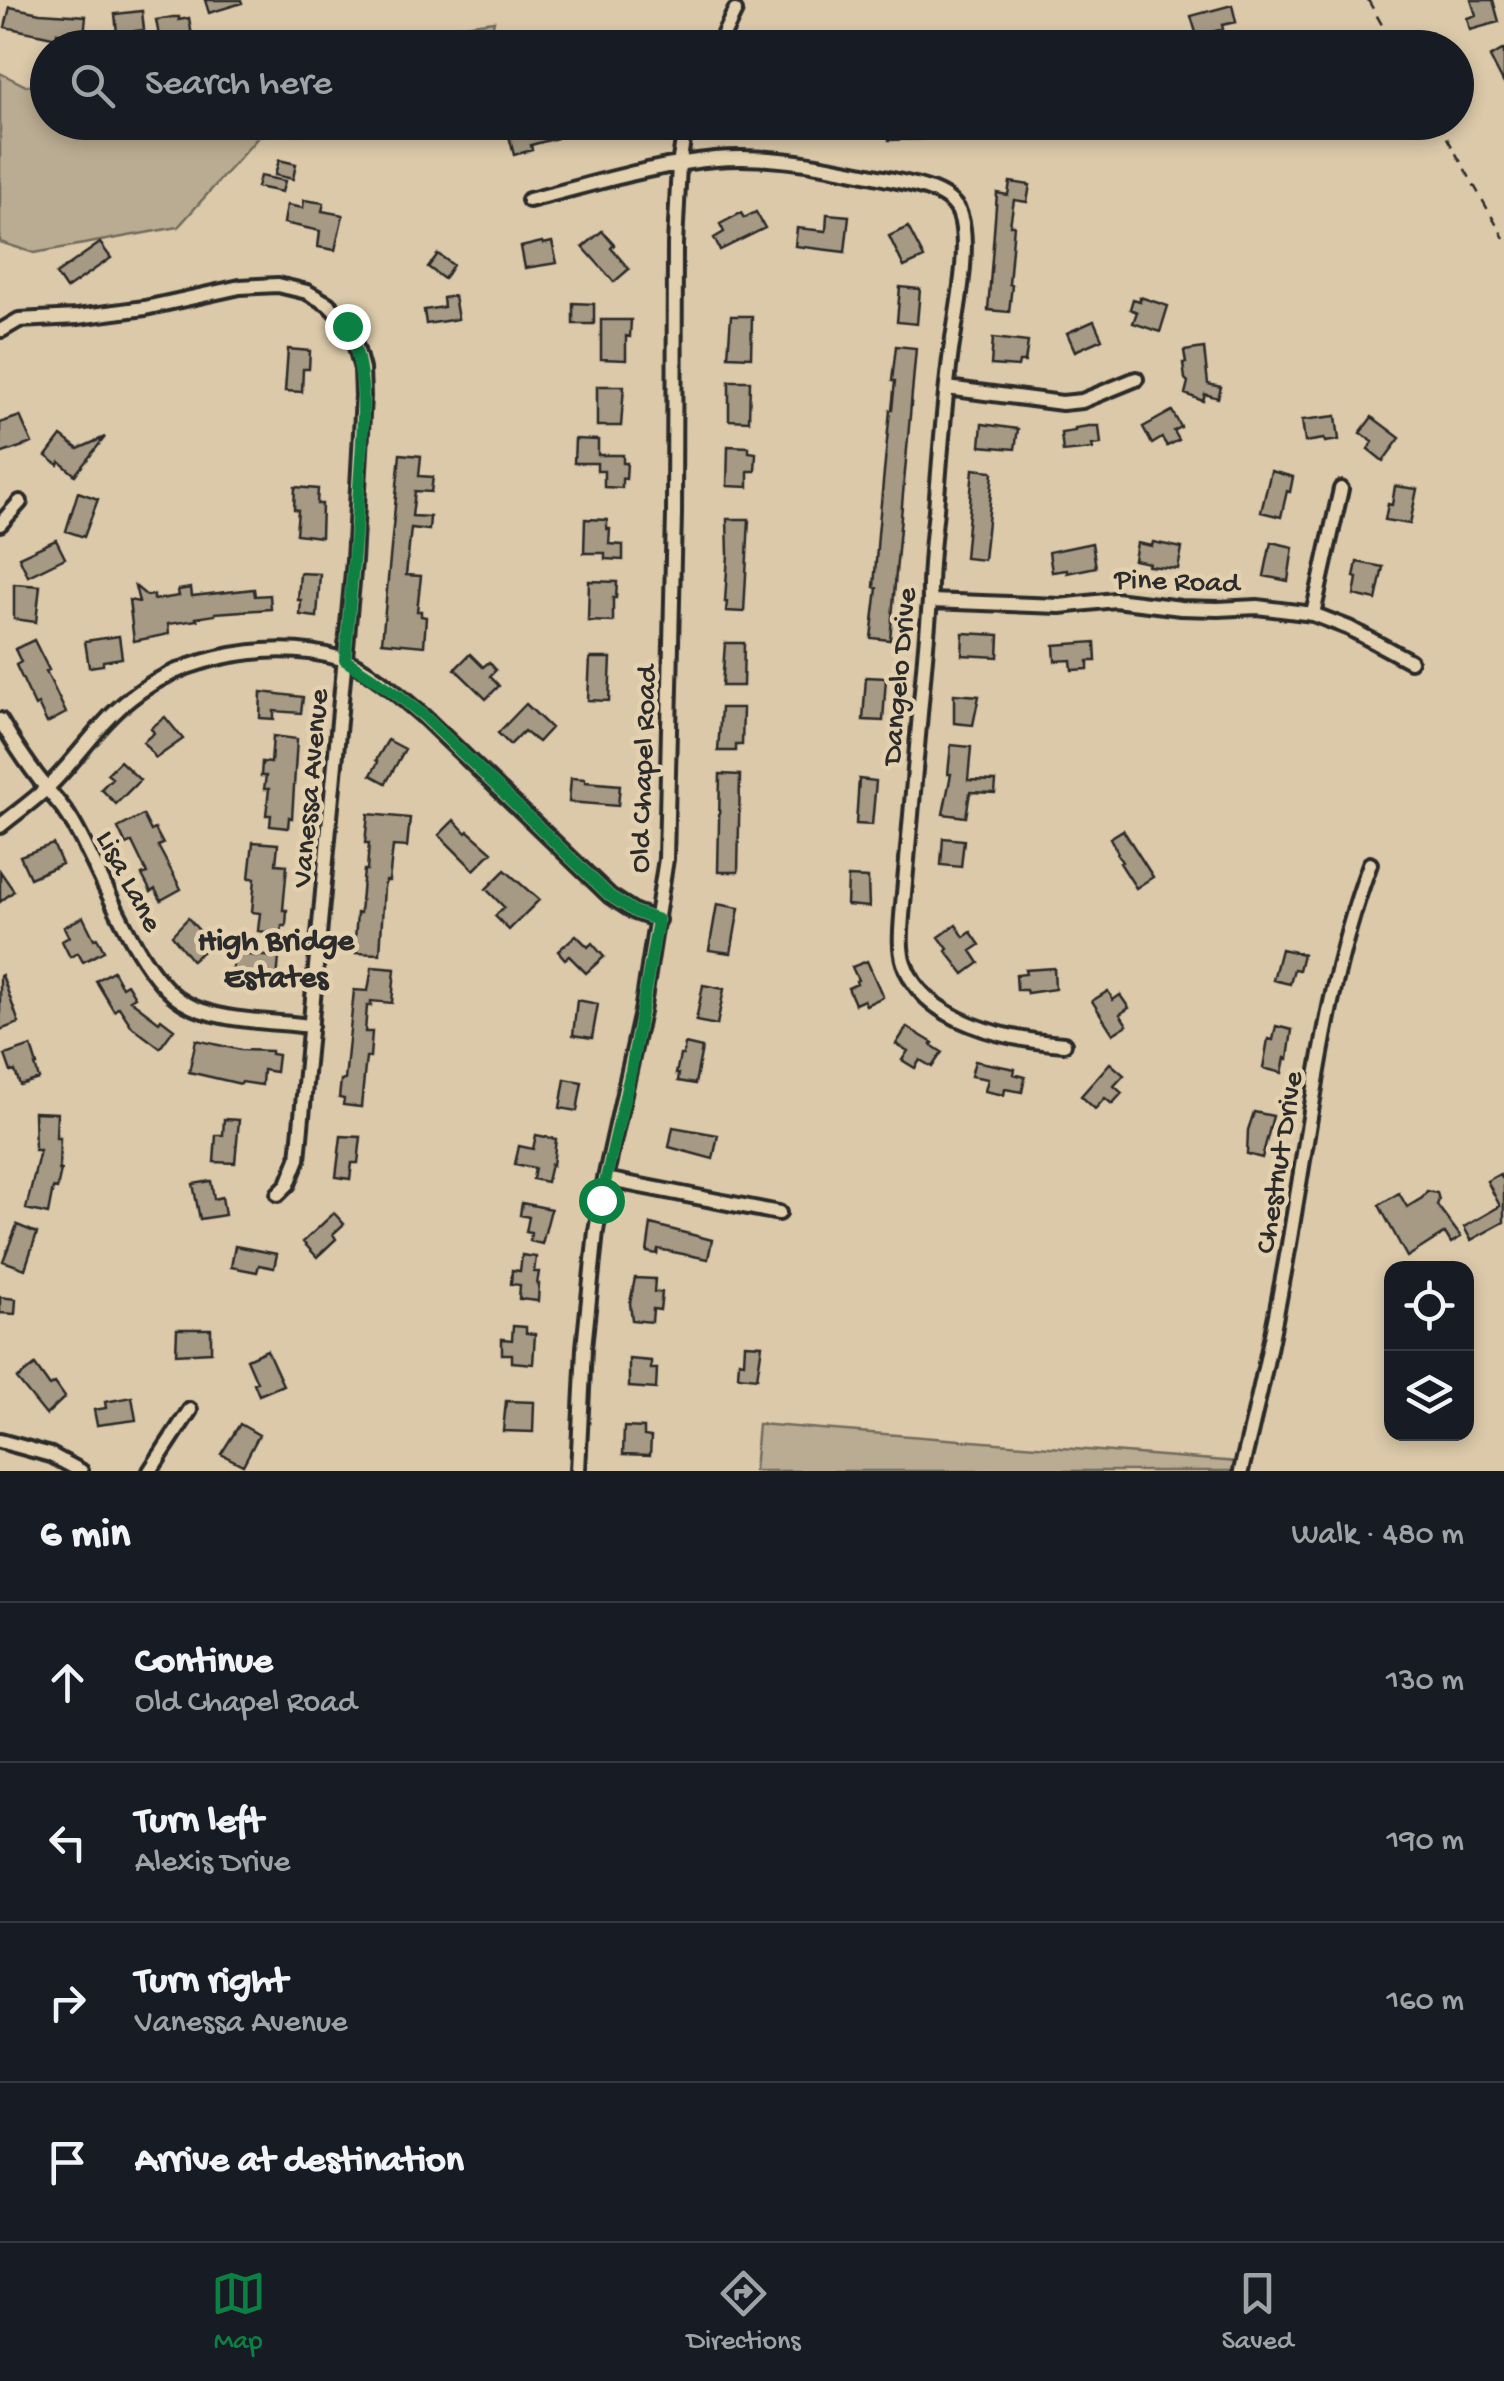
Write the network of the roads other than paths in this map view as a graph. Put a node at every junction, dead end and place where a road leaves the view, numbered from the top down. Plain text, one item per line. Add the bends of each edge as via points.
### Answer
1 (736, 11) dead end
2 (727, 30) edge
3 (683, 140) edge
4 (679, 165) junction
5 (529, 200) dead end
6 (2, 330) edge
7 (1136, 379) dead end
8 (947, 388) junction
9 (1341, 489) dead end
10 (20, 502) dead end
11 (0, 524) edge
12 (930, 601) junction
13 (1313, 614) junction
14 (345, 660) junction
15 (1410, 661) dead end
16 (0, 720) edge
17 (47, 788) junction
18 (0, 826) edge
19 (1370, 864) dead end
20 (658, 920) junction
21 (311, 1026) junction
22 (1064, 1044) dead end
23 (605, 1179) junction
24 (278, 1194) dead end
25 (779, 1213) dead end
26 (190, 1410) dead end
27 (0, 1441) edge
28 (81, 1471) edge
29 (150, 1471) edge
30 (578, 1471) edge
31 (1240, 1471) edge

1 - 2 street
3 - 4 street, Old Chapel Road
4 - 5 street
4 - 8 street, Dangelo Drive via 716,159 810,163 920,187 956,206 963,244
4 - 20 street, Old Chapel Road via 666,859
6 - 14 street, Vanessa Avenue via 19,320 145,308 260,285 307,292 336,312 356,347 363,396
7 - 8 street via 1062,403
8 - 12 street, Dangelo Drive
9 - 13 street
10 - 11 street
12 - 13 street, Pine Road via 1060,606 1116,600
12 - 22 street, Dangelo Drive via 902,916 905,965 924,996 949,1014 980,1028
13 - 15 street, Pine Road
14 - 17 street via 271,652 180,669 111,716
14 - 20 street via 424,716 610,896
14 - 21 street, Vanessa Avenue
16 - 17 street, Lisa Lane
17 - 18 street
17 - 21 street, Lisa Lane via 73,822 140,951 174,995 206,1011
19 - 31 street, Chestnut Drive via 1325,1030 1280,1296
20 - 23 street, Old Chapel Road
21 - 24 street, Vanessa Avenue via 298,1160
23 - 25 street
23 - 30 street, Old Chapel Road via 586,1329
26 - 29 street
27 - 28 street

